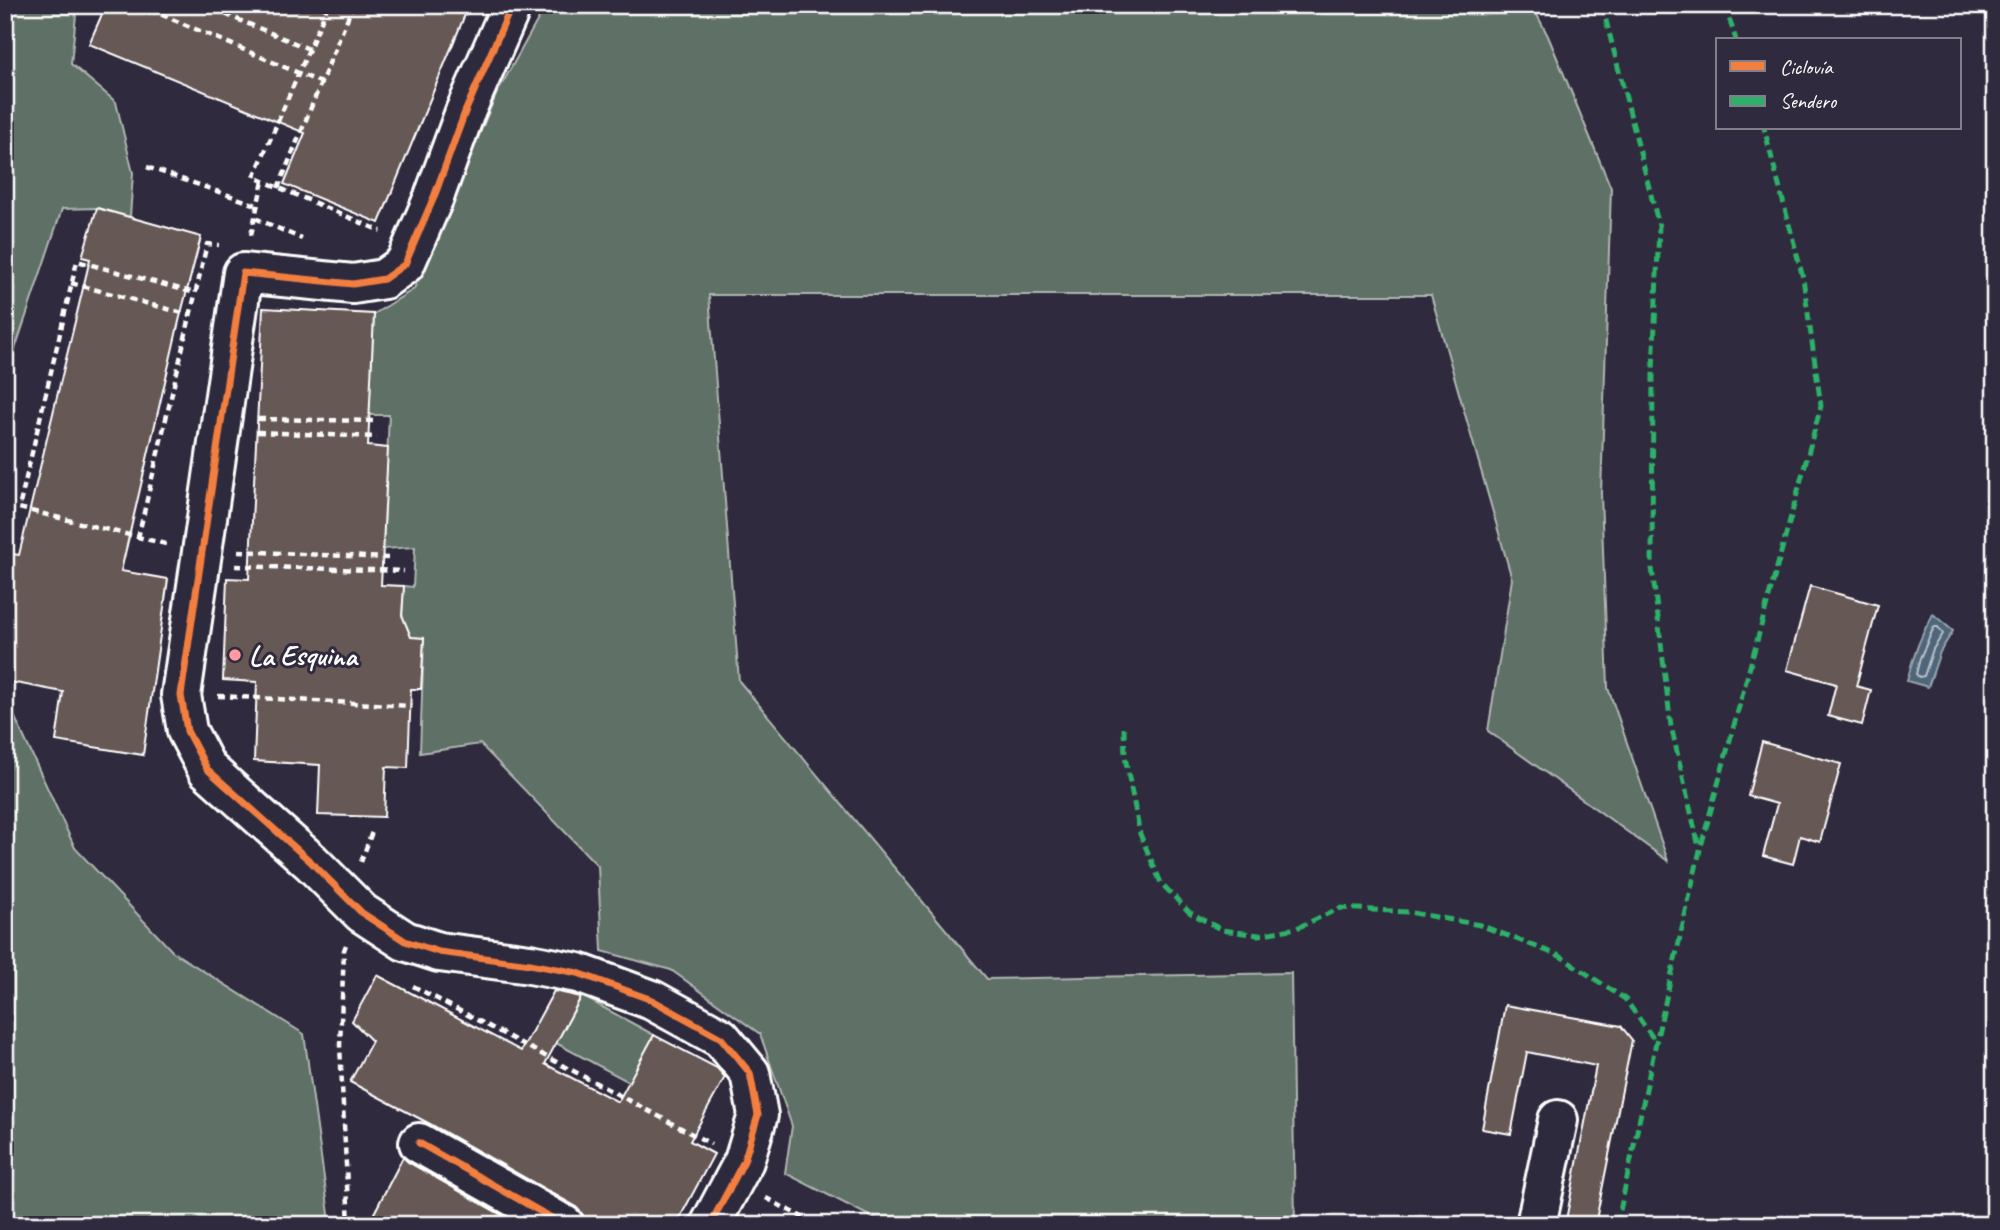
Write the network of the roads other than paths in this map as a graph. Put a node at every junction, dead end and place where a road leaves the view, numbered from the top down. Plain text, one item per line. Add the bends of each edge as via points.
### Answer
1 (512, 5) edge
2 (1558, 1120) dead end
3 (419, 1143) dead end
4 (564, 1225) edge
5 (710, 1225) edge
6 (1536, 1225) edge

1 - 5 street via 405,264 384,279 353,284 243,274 181,695 187,731 207,769 362,913 405,941 439,952 578,973 652,1000 721,1038 750,1073 758,1115 739,1171
2 - 6 street
3 - 4 street

